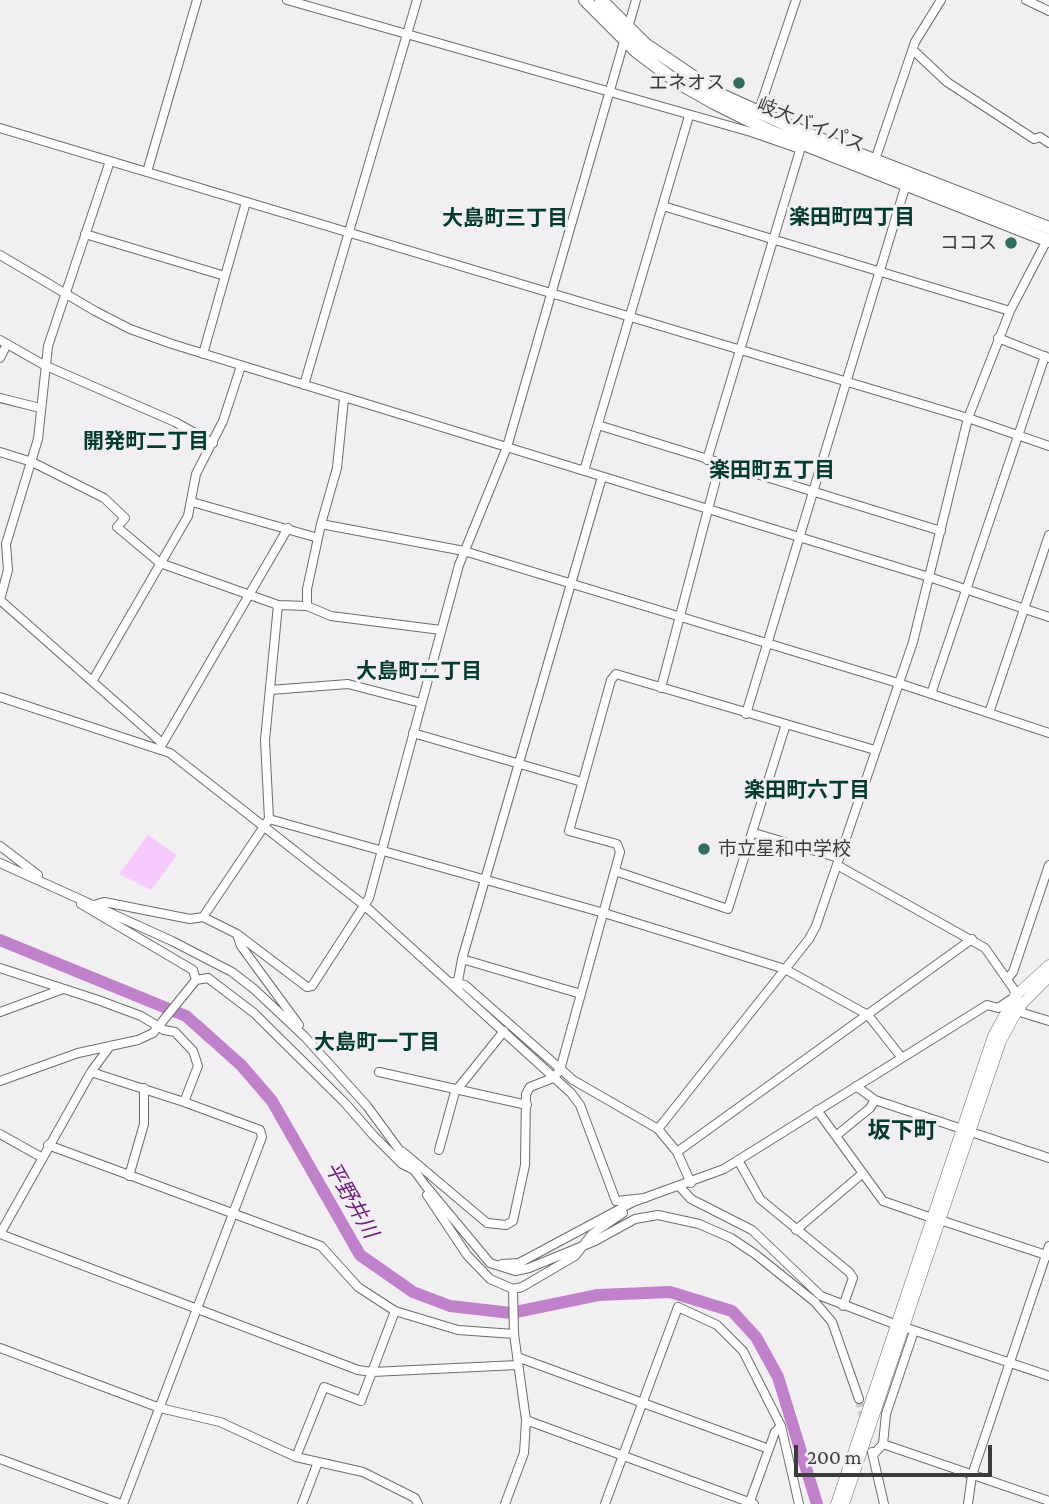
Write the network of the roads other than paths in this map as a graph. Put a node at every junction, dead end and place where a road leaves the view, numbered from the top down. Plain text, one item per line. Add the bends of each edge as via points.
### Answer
1 (197, 0) edge
2 (287, 0) edge
3 (417, 0) edge
4 (585, 0) edge
5 (601, 0) edge
6 (636, 0) edge
7 (796, 0) edge
8 (941, 0) edge
9 (1027, 0) edge
10 (1049, 11) edge
11 (628, 27) junction
12 (407, 35) junction
13 (624, 41) junction
14 (913, 50) junction
15 (610, 93) junction
16 (758, 113) junction
17 (690, 116) junction
18 (0, 129) edge
19 (1049, 143) edge
20 (801, 147) junction
21 (875, 160) junction
22 (110, 162) junction
23 (147, 172) junction
24 (906, 184) junction
25 (246, 202) junction
26 (663, 206) junction
27 (350, 232) junction
28 (85, 234) junction
29 (1048, 236) edge
30 (773, 239) junction
31 (0, 255) edge
32 (880, 271) junction
33 (225, 276) junction
34 (551, 293) junction
35 (64, 294) junction
36 (1010, 312) junction
37 (630, 317) junction
38 (998, 338) junction
39 (4, 342) edge
40 (738, 350) junction
41 (203, 354) junction
42 (1047, 357) edge
43 (0, 358) edge
44 (44, 365) junction
45 (241, 366) junction
46 (846, 382) junction
47 (304, 385) junction
48 (0, 398) edge
49 (344, 399) junction
50 (40, 408) junction
51 (968, 418) junction
52 (598, 425) junction
53 (1018, 435) junction
54 (213, 443) junction
55 (1049, 446) edge
56 (507, 447) junction
57 (0, 452) edge
58 (707, 460) junction
59 (32, 462) junction
60 (720, 464) junction
61 (584, 471) junction
62 (602, 477) junction
63 (814, 492) junction
64 (192, 502) junction
65 (707, 508) junction
66 (321, 524) junction
67 (288, 528) junction
68 (941, 531) junction
69 (1049, 535) edge
70 (800, 537) junction
71 (318, 538) junction
72 (464, 551) junction
73 (160, 563) junction
74 (929, 577) junction
75 (570, 584) junction
76 (966, 590) junction
77 (248, 595) junction
78 (0, 600) edge
79 (278, 606) junction
80 (307, 606) junction
81 (1024, 609) junction
82 (680, 617) junction
83 (1049, 617) edge
84 (441, 630) junction
85 (768, 643) junction
86 (93, 680) junction
87 (898, 683) junction
88 (661, 688) junction
89 (270, 690) junction
90 (931, 694) junction
91 (0, 697) edge
92 (421, 703) junction
93 (989, 713) junction
94 (746, 714) junction
95 (786, 724) junction
96 (413, 733) junction
97 (1049, 733) edge
98 (161, 746) junction
99 (875, 750) junction
100 (519, 763) junction
101 (582, 782) junction
102 (267, 823) junction
103 (754, 833) junction
104 (0, 846) edge
105 (382, 849) junction
106 (838, 862) junction
107 (0, 863) edge
108 (1049, 865) edge
109 (615, 871) junction
110 (1047, 878) edge
111 (485, 879) junction
112 (61, 890) junction
113 (94, 905) junction
114 (364, 905) junction
115 (604, 913) junction
116 (203, 917) junction
117 (237, 934) junction
118 (972, 939) junction
119 (462, 959) junction
120 (1049, 965) edge
121 (0, 968) edge
122 (785, 969) junction
123 (1049, 978) edge
124 (1007, 979) junction
125 (196, 980) junction
126 (454, 982) junction
127 (64, 989) junction
128 (581, 994) junction
129 (1018, 1001) junction
130 (0, 1012) edge
131 (868, 1015) junction
132 (1049, 1021) edge
133 (161, 1024) junction
134 (503, 1031) junction
135 (305, 1037) junction
136 (110, 1046) junction
137 (902, 1058) junction
138 (560, 1070) junction
139 (91, 1072) junction
140 (379, 1072) dead end
141 (553, 1078) junction
142 (0, 1081) edge
143 (856, 1086) junction
144 (144, 1088) junction
145 (457, 1089) junction
146 (875, 1100) junction
147 (184, 1102) junction
148 (527, 1105) junction
149 (817, 1110) junction
150 (658, 1129) junction
151 (967, 1130) junction
152 (0, 1134) edge
153 (837, 1135) junction
154 (48, 1145) junction
155 (439, 1150) dead end
156 (402, 1152) junction
157 (677, 1152) junction
158 (41, 1157) junction
159 (1049, 1158) edge
160 (738, 1160) junction
161 (412, 1169) junction
162 (863, 1174) junction
163 (129, 1176) junction
164 (691, 1183) junction
165 (425, 1185) junction
166 (680, 1187) junction
167 (645, 1198) junction
168 (232, 1215) junction
169 (936, 1219) junction
170 (796, 1230) junction
171 (0, 1234) edge
172 (583, 1244) junction
173 (1049, 1246) edge
174 (1047, 1255) edge
175 (490, 1264) junction
176 (513, 1291) junction
177 (197, 1307) junction
178 (843, 1307) junction
179 (394, 1311) junction
180 (905, 1328) junction
181 (514, 1332) junction
182 (0, 1349) edge
183 (518, 1361) junction
184 (1009, 1363) junction
185 (372, 1372) junction
186 (1049, 1376) edge
187 (859, 1399) tunnel mouth
188 (643, 1402) junction
189 (160, 1408) junction
190 (526, 1420) junction
191 (781, 1426) junction
192 (883, 1444) junction
193 (769, 1449) junction
194 (623, 1455) junction
195 (296, 1457) junction
196 (0, 1459) edge
197 (318, 1462) junction
198 (851, 1472) junction
199 (972, 1475) junction
200 (1049, 1502) edge
201 (751, 1503) edge
202 (122, 1504) edge
203 (302, 1504) edge
204 (418, 1504) edge
205 (505, 1504) edge
206 (604, 1504) edge
207 (799, 1504) edge
208 (836, 1504) edge
209 (845, 1504) edge
210 (884, 1504) edge
211 (968, 1504) edge

1 - 23 street
2 - 12 street
3 - 12 street
4 - 13 highway, 岐大バイパス
5 - 11 highway, 岐大バイパス
6 - 11 street
7 - 16 street
8 - 14 street
9 - 10 street
11 - 13 street
11 - 16 highway, 岐大バイパス via 685,74
12 - 15 street
12 - 27 street
13 - 15 street
13 - 20 highway, 岐大バイパス via 677,82
14 - 19 street via 947,82 1034,139
14 - 21 street
15 - 17 street
15 - 34 street
16 - 21 highway, 岐大バイパス
17 - 20 street
17 - 26 street
18 - 22 street
20 - 24 highway, 岐大バイパス
20 - 30 street
21 - 29 highway, 岐大バイパス
22 - 23 street
22 - 28 street
23 - 25 street
24 - 29 highway, 岐大バイパス
24 - 32 street
25 - 27 street
25 - 33 street
26 - 30 street
26 - 37 street
27 - 34 street
27 - 47 street
28 - 33 street
28 - 35 street
29 - 36 street
30 - 32 street
30 - 40 street
31 - 35 street
32 - 36 street
32 - 46 street
33 - 41 street
34 - 37 street
34 - 56 street
35 - 41 street via 130,329
35 - 44 street
36 - 38 street
37 - 40 street
37 - 52 street
38 - 42 street
38 - 51 street
39 - 43 street
39 - 44 street
40 - 46 street
40 - 58 street
41 - 45 street
42 - 53 street
44 - 50 street
44 - 54 street
45 - 47 street
45 - 54 street
46 - 51 street
46 - 63 street
47 - 49 street
48 - 50 street
49 - 56 street
49 - 66 street via 337,468
50 - 59 street
51 - 53 street
51 - 68 street
52 - 58 street
52 - 61 street
53 - 55 street
53 - 76 street
54 - 64 street via 196,474
56 - 61 street
56 - 72 street
57 - 59 street
58 - 60 street
59 - 73 street via 104,498 125,518 117,527
59 - 78 street via 6,544 7,580
60 - 63 street
60 - 65 street
61 - 62 street
62 - 65 street
62 - 75 street
63 - 68 street
63 - 70 street
64 - 67 street
64 - 73 street
65 - 70 street
65 - 82 street
66 - 71 street
66 - 72 street
67 - 71 street
67 - 77 street
68 - 74 street
69 - 81 street
70 - 74 street
70 - 85 street
71 - 80 street
72 - 75 street
72 - 84 street
73 - 77 street
73 - 86 street
74 - 76 street
74 - 87 street
75 - 82 street
75 - 100 street
76 - 81 street
76 - 90 street
77 - 79 street
77 - 98 street
78 - 86 street
79 - 80 street
79 - 89 street
80 - 84 street via 331,616
81 - 83 street
81 - 93 street
82 - 85 street
82 - 88 street
84 - 92 street
85 - 87 street
85 - 94 street
86 - 98 street
87 - 90 street
87 - 99 street
88 - 94 street
88 - 101 street via 616,674
89 - 92 street via 348,684
89 - 102 street via 265,740
90 - 93 street
91 - 98 street
92 - 96 street
93 - 97 street
94 - 95 street
95 - 99 street
95 - 103 street
96 - 100 street
96 - 105 street
98 - 102 street
99 - 106 street
100 - 101 street
100 - 111 street
101 - 109 street via 569,831 617,844 620,852
102 - 105 street
102 - 114 street
102 - 116 street
103 - 106 street
103 - 109 street via 728,909
104 - 112 street
105 - 111 street
105 - 114 street
106 - 118 street
106 - 122 street via 816,926
107 - 112 street
108 - 110 street
109 - 115 street
110 - 124 street
111 - 115 street
111 - 119 street
112 - 113 street
112 - 125 street via 193,970
113 - 116 street via 104,902 190,919
113 - 135 street via 232,972
114 - 117 street via 307,988
114 - 126 street
115 - 122 street
115 - 128 street
116 - 117 street
117 - 135 street
118 - 124 street via 985,948
118 - 131 street
119 - 126 street
119 - 128 street
120 - 129 main road
121 - 127 street
122 - 131 street
122 - 150 street
123 - 129 main road
124 - 129 street
125 - 133 street
125 - 161 street via 217,982 254,1013
126 - 134 street
126 - 138 street
127 - 130 street
127 - 133 street
128 - 138 street
129 - 132 street via 1024,1013
129 - 137 street via 998,1008 988,1005
129 - 151 main road via 993,1036
131 - 137 street
131 - 157 street
133 - 136 street via 138,1040
133 - 147 street via 193,1051 198,1066
134 - 141 street
134 - 145 street
135 - 156 street
136 - 139 street
136 - 142 street
137 - 143 street
138 - 141 street
138 - 150 street
139 - 144 street
139 - 154 street
140 - 145 street
141 - 148 street via 530,1087
141 - 167 street via 580,1105 616,1201
143 - 146 street
143 - 149 street
144 - 147 street
144 - 163 street via 144,1124
145 - 148 street
145 - 155 street
146 - 151 street
146 - 153 street
147 - 168 street via 260,1130 262,1137
148 - 156 street via 526,1165 513,1221 506,1225 487,1223
149 - 153 street
149 - 160 street
150 - 157 street
151 - 159 street
151 - 169 main road
152 - 158 street
153 - 162 street
154 - 158 street
154 - 163 street
156 - 161 street
157 - 164 street
158 - 171 street
160 - 164 street
160 - 170 street via 760,1199
161 - 165 street
162 - 169 street via 883,1201
162 - 170 street
163 - 168 street
164 - 166 street
165 - 175 street
165 - 176 street via 425,1192 467,1255 490,1279
166 - 167 street
166 - 178 street via 691,1199 743,1223 821,1296
167 - 172 street
167 - 175 street via 519,1263
168 - 177 street
168 - 179 street via 321,1246 358,1287
169 - 174 street
169 - 180 main road
170 - 178 street via 853,1278
171 - 177 street
172 - 175 street via 515,1271
172 - 176 street via 575,1256
172 - 187 street via 635,1219 658,1215 678,1217 731,1238 806,1294 832,1322
173 - 174 street
174 - 184 street
176 - 181 street
177 - 185 street
177 - 189 street
178 - 180 street
179 - 181 street via 458,1330
179 - 185 street
180 - 184 street
180 - 192 street
180 - 198 main road
181 - 183 street
182 - 189 street
183 - 185 street
183 - 188 street
183 - 190 street
184 - 186 street
184 - 199 street
185 - 195 street via 361,1401 324,1387
188 - 191 street via 678,1307 696,1313 732,1338
188 - 193 street
188 - 194 street
189 - 195 street via 220,1422
189 - 202 street
190 - 194 street
190 - 205 street via 524,1452
191 - 193 street
191 - 207 street
192 - 199 street
192 - 210 street via 872,1453
193 - 201 street
194 - 201 street
194 - 206 street
195 - 197 street
196 - 202 street
197 - 203 street
197 - 204 street via 363,1472 415,1498
198 - 208 main road
198 - 209 main road
199 - 200 street
199 - 211 street

